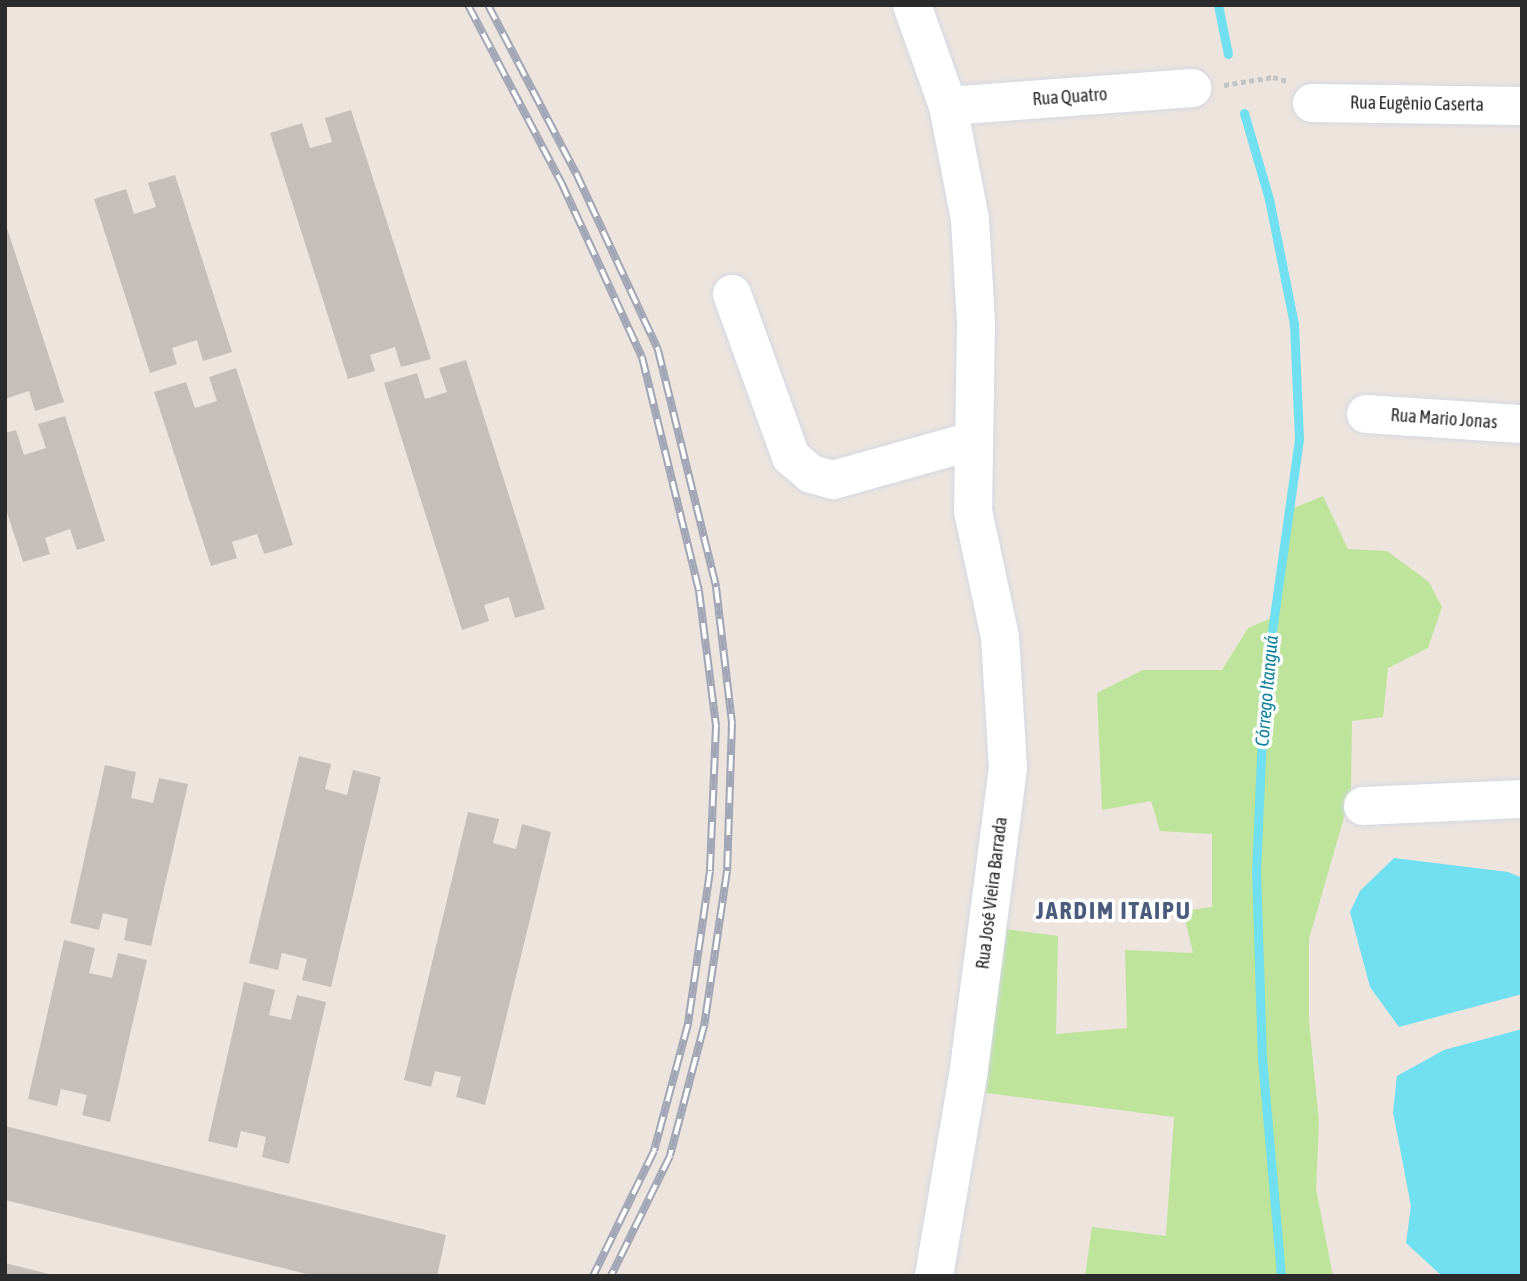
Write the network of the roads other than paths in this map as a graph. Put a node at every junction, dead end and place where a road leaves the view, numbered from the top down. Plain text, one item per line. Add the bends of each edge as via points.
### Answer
1 (912, 5) edge
2 (1192, 88) road end
3 (1312, 103) road end
4 (948, 106) junction
5 (1522, 106) edge
6 (732, 294) dead end
7 (1366, 414) dead end
8 (1522, 424) edge
9 (974, 441) junction
10 (1522, 799) edge
11 (1363, 806) dead end
12 (934, 1276) edge

1 - 4 street, Rua José Vieira Barrada
2 - 4 street, Rua Quatro
3 - 5 street, Rua Eugênio Caserta
4 - 9 street, Rua José Vieira Barrada via 970,219 976,322
6 - 9 street via 791,457 811,474 834,480
7 - 8 street, Rua Mario Jonas
9 - 12 street, Rua José Vieira Barrada via 974,511 1000,637 1008,768 968,1075
10 - 11 street

